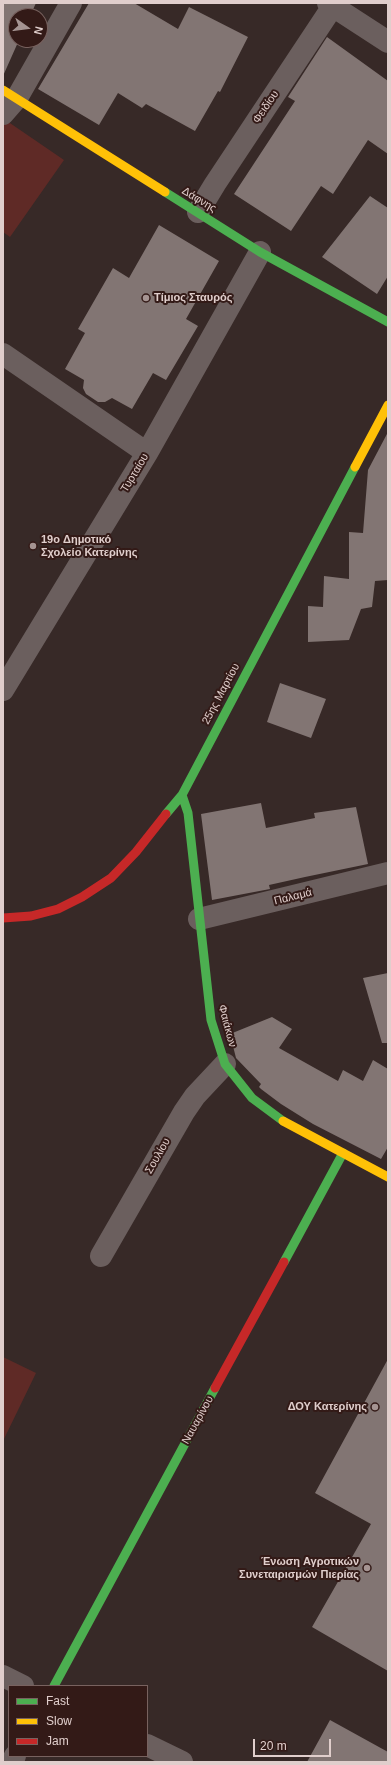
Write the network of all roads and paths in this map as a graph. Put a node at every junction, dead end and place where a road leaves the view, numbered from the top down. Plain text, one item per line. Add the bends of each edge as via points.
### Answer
1 (71, 3) edge
2 (332, 4) edge
3 (388, 42) edge
4 (10, 94) edge
5 (3, 114) edge
6 (198, 212) junction
7 (260, 252) junction
8 (388, 322) edge
9 (3, 354) edge
10 (388, 405) edge
11 (147, 453) junction
12 (3, 690) edge
13 (182, 795) junction
14 (388, 873) edge
15 (3, 918) edge
16 (199, 919) junction
17 (225, 1064) junction
18 (343, 1153) junction
19 (388, 1178) edge
20 (101, 1256) dead end
21 (3, 1676) edge
22 (21, 1685) edge
23 (55, 1685) edge
24 (148, 1745) edge
25 (182, 1762) edge

1 - 4 street
2 - 3 street
2 - 6 street, Φειδίου
4 - 5 street
4 - 6 street, Δάφνης
6 - 7 street, Δάφνης
7 - 8 street, Δάφνης
7 - 11 street, Τυρταίου
9 - 11 street
10 - 13 street, 25ης Μαρτίου
11 - 12 street, Τυρταίου
13 - 15 street, 25ης Μαρτίου via 136,852 111,878 58,909 31,916
13 - 16 street, Φαιάκων via 188,813
14 - 16 street, Παλαμά
16 - 17 street, Φαιάκων via 211,1020
17 - 18 street, Φαιάκων via 252,1098 287,1124
17 - 20 street, Σουλίου via 195,1096 184,1112
18 - 19 street, Φαιάκων
18 - 23 street, Ναυαρίνου
21 - 22 street
24 - 25 street

